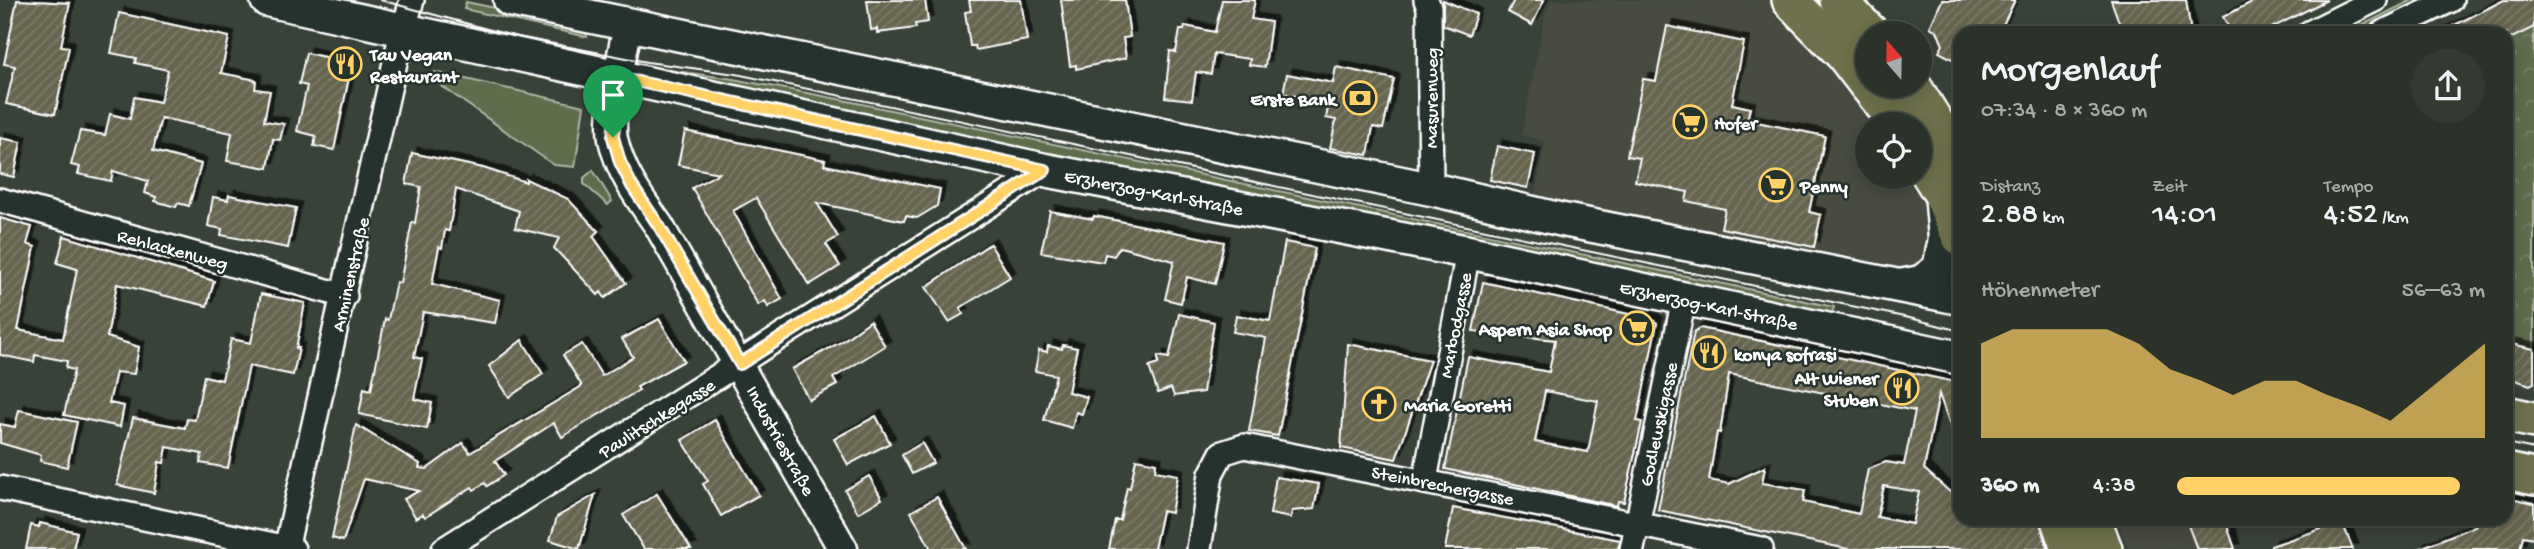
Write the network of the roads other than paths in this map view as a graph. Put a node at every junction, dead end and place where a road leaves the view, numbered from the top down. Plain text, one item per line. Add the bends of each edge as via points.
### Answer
1 (267, 0) edge
2 (412, 0) edge
3 (510, 0) edge
4 (1790, 0) edge
5 (1838, 0) edge
6 (2375, 0) edge
7 (2451, 0) edge
8 (1427, 3) edge
9 (1859, 21) edge
10 (628, 24) junction
11 (2323, 26) edge
12 (2397, 26) edge
13 (403, 30) junction
14 (1855, 69) edge
15 (619, 78) junction
16 (1877, 98) edge
17 (1920, 98) edge
18 (1888, 112) edge
19 (1953, 151) edge
20 (1045, 170) junction
21 (1932, 178) edge
22 (1431, 188) junction
23 (1941, 193) junction
24 (0, 200) edge
25 (1953, 221) edge
26 (1468, 252) junction
27 (1900, 286) junction
28 (345, 296) junction
29 (1953, 297) edge
30 (1684, 299) junction
31 (1953, 357) edge
32 (740, 364) junction
33 (2513, 416) edge
34 (2534, 420) edge
35 (2513, 472) edge
36 (2534, 477) edge
37 (1425, 480) junction
38 (0, 488) edge
39 (1636, 523) junction
40 (2061, 526) edge
41 (2096, 526) edge
42 (289, 548) edge
43 (444, 549) edge
44 (843, 549) edge
45 (1199, 549) edge
46 (1632, 549) edge
47 (1761, 549) edge
48 (2069, 549) edge
49 (2104, 549) edge

1 - 13 main road, Erzherzog-Karl-Straße
2 - 13 street, Arminenstraße
3 - 10 main road
4 - 14 main road
5 - 9 main road
6 - 11 street
7 - 12 street
8 - 22 street, Masurenweg
10 - 15 street, Industriestraße
10 - 22 main road
13 - 15 main road, Erzherzog-Karl-Straße
13 - 28 street, Arminenstraße
15 - 20 main road, Erzherzog-Karl-Straße
15 - 32 street, Industriestraße via 613,137 620,162
16 - 18 main road
17 - 19 main road
20 - 26 main road, Erzherzog-Karl-Straße
20 - 32 street, Paulitschkegasse
21 - 23 main road
22 - 27 main road via 1563,220
23 - 25 main road
23 - 27 main road via 1942,262 1932,276
24 - 28 street, Rehlackenweg
26 - 30 main road, Erzherzog-Karl-Straße
26 - 37 street, Marbodgasse
27 - 29 main road
28 - 42 street, Arminenstraße
30 - 31 main road, Erzherzog-Karl-Straße
30 - 39 street, Godlewskigasse
32 - 43 street, Paulitschkegasse
32 - 44 street, Industriestraße
33 - 34 main road
35 - 36 main road
37 - 39 street, Steinbrechergasse
37 - 45 street, Steinbrechergasse via 1244,446 1222,453 1212,474
38 - 42 street
39 - 46 street, Godlewskigasse
39 - 47 street, Steinbrechergasse
40 - 48 main road
41 - 49 main road

